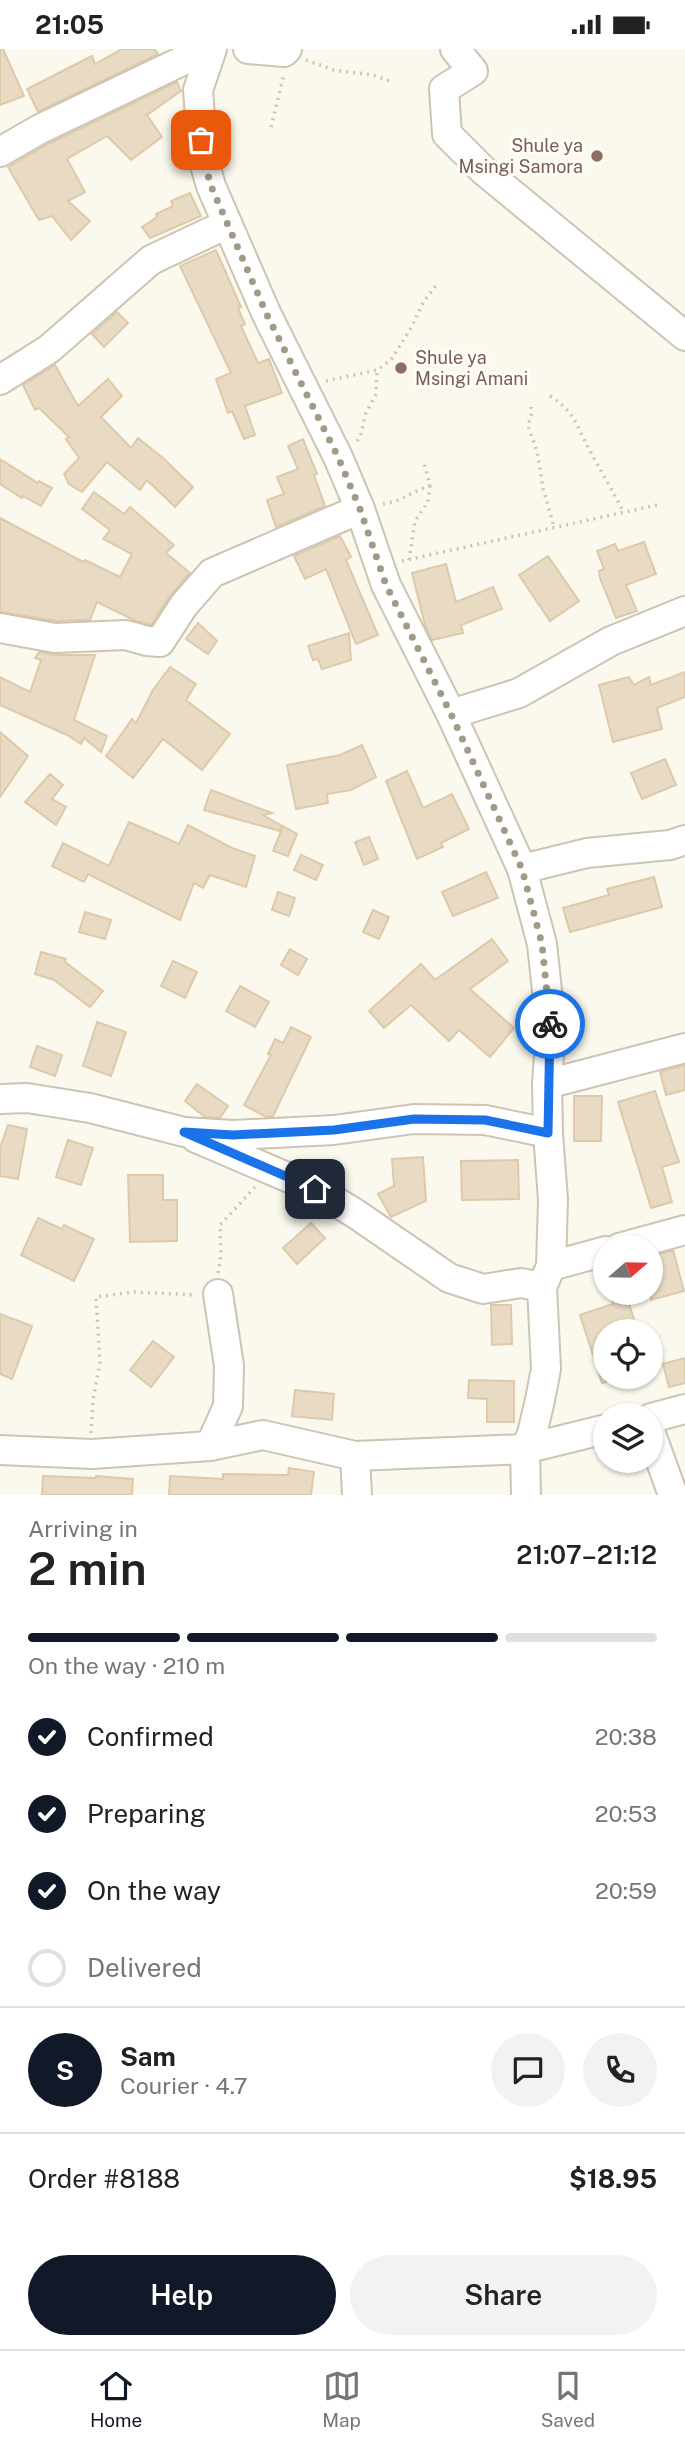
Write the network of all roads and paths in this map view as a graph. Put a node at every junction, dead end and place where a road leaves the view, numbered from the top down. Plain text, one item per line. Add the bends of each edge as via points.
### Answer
1 (210, 49) edge
2 (248, 49) edge
3 (455, 49) edge
4 (291, 58) edge
5 (392, 82) dead end
6 (271, 127) dead end
7 (0, 152) edge
8 (227, 224) junction
9 (438, 283) dead end
10 (685, 335) edge
11 (377, 370) junction
12 (0, 380) edge
13 (321, 383) dead end
14 (550, 396) dead end
15 (531, 408) dead end
16 (338, 457) junction
17 (424, 463) dead end
18 (430, 485) junction
19 (657, 505) dead end
20 (367, 508) junction
21 (624, 513) junction
22 (554, 527) junction
23 (410, 560) junction
24 (380, 566) junction
25 (685, 611) edge
26 (0, 628) edge
27 (451, 714) junction
28 (685, 840) edge
29 (522, 869) junction
30 (685, 1048) edge
31 (547, 1084) junction
32 (0, 1099) edge
33 (184, 1132) junction
34 (548, 1133) junction
35 (271, 1170) junction
36 (685, 1230) edge
37 (663, 1236) edge
38 (593, 1257) edge
39 (547, 1276) junction
40 (218, 1294) junction
41 (228, 1406) junction
42 (685, 1409) edge
43 (663, 1415) edge
44 (593, 1432) edge
45 (263, 1435) junction
46 (210, 1446) junction
47 (525, 1449) junction
48 (0, 1450) edge
49 (92, 1454) junction
50 (355, 1456) junction
51 (663, 1467) edge
52 (356, 1495) edge
53 (526, 1495) edge
54 (673, 1495) edge

1 - 7 street
1 - 8 street via 198,90 199,123 208,177
2 - 4 street via 284,52
3 - 10 street via 473,71 444,89 447,134 484,171
4 - 5 path
4 - 6 path
8 - 12 street via 151,260 49,349
8 - 16 street
9 - 11 path via 391,360
11 - 13 path
11 - 16 path via 376,394 361,434 351,452
14 - 21 path via 578,423
15 - 22 path via 528,426
16 - 20 street
17 - 18 path
18 - 20 path
18 - 23 path via 428,502 415,520
19 - 21 path
20 - 24 street
20 - 26 street via 212,573 160,642 127,635 55,638
21 - 22 path
22 - 23 path
23 - 24 path
24 - 27 street
25 - 27 street via 611,641 519,693
27 - 29 street
28 - 29 street via 587,853
29 - 31 street via 542,944 551,1028
30 - 31 street
31 - 34 street
32 - 33 street via 27,1098 90,1108
33 - 34 street via 233,1135 334,1130 414,1119 485,1120
33 - 35 street
34 - 39 street via 553,1200
35 - 39 street via 315,1189 449,1278 483,1289
35 - 40 path via 220,1225
36 - 37 street
38 - 39 street
39 - 47 street via 546,1369
40 - 41 street via 229,1366
40 - 49 path via 134,1292 96,1297 100,1362 93,1400
41 - 45 street
41 - 46 street
42 - 43 street
44 - 47 street
45 - 46 street
45 - 50 street
46 - 49 street
47 - 50 street
47 - 53 street
48 - 49 street
50 - 52 street
51 - 54 street

